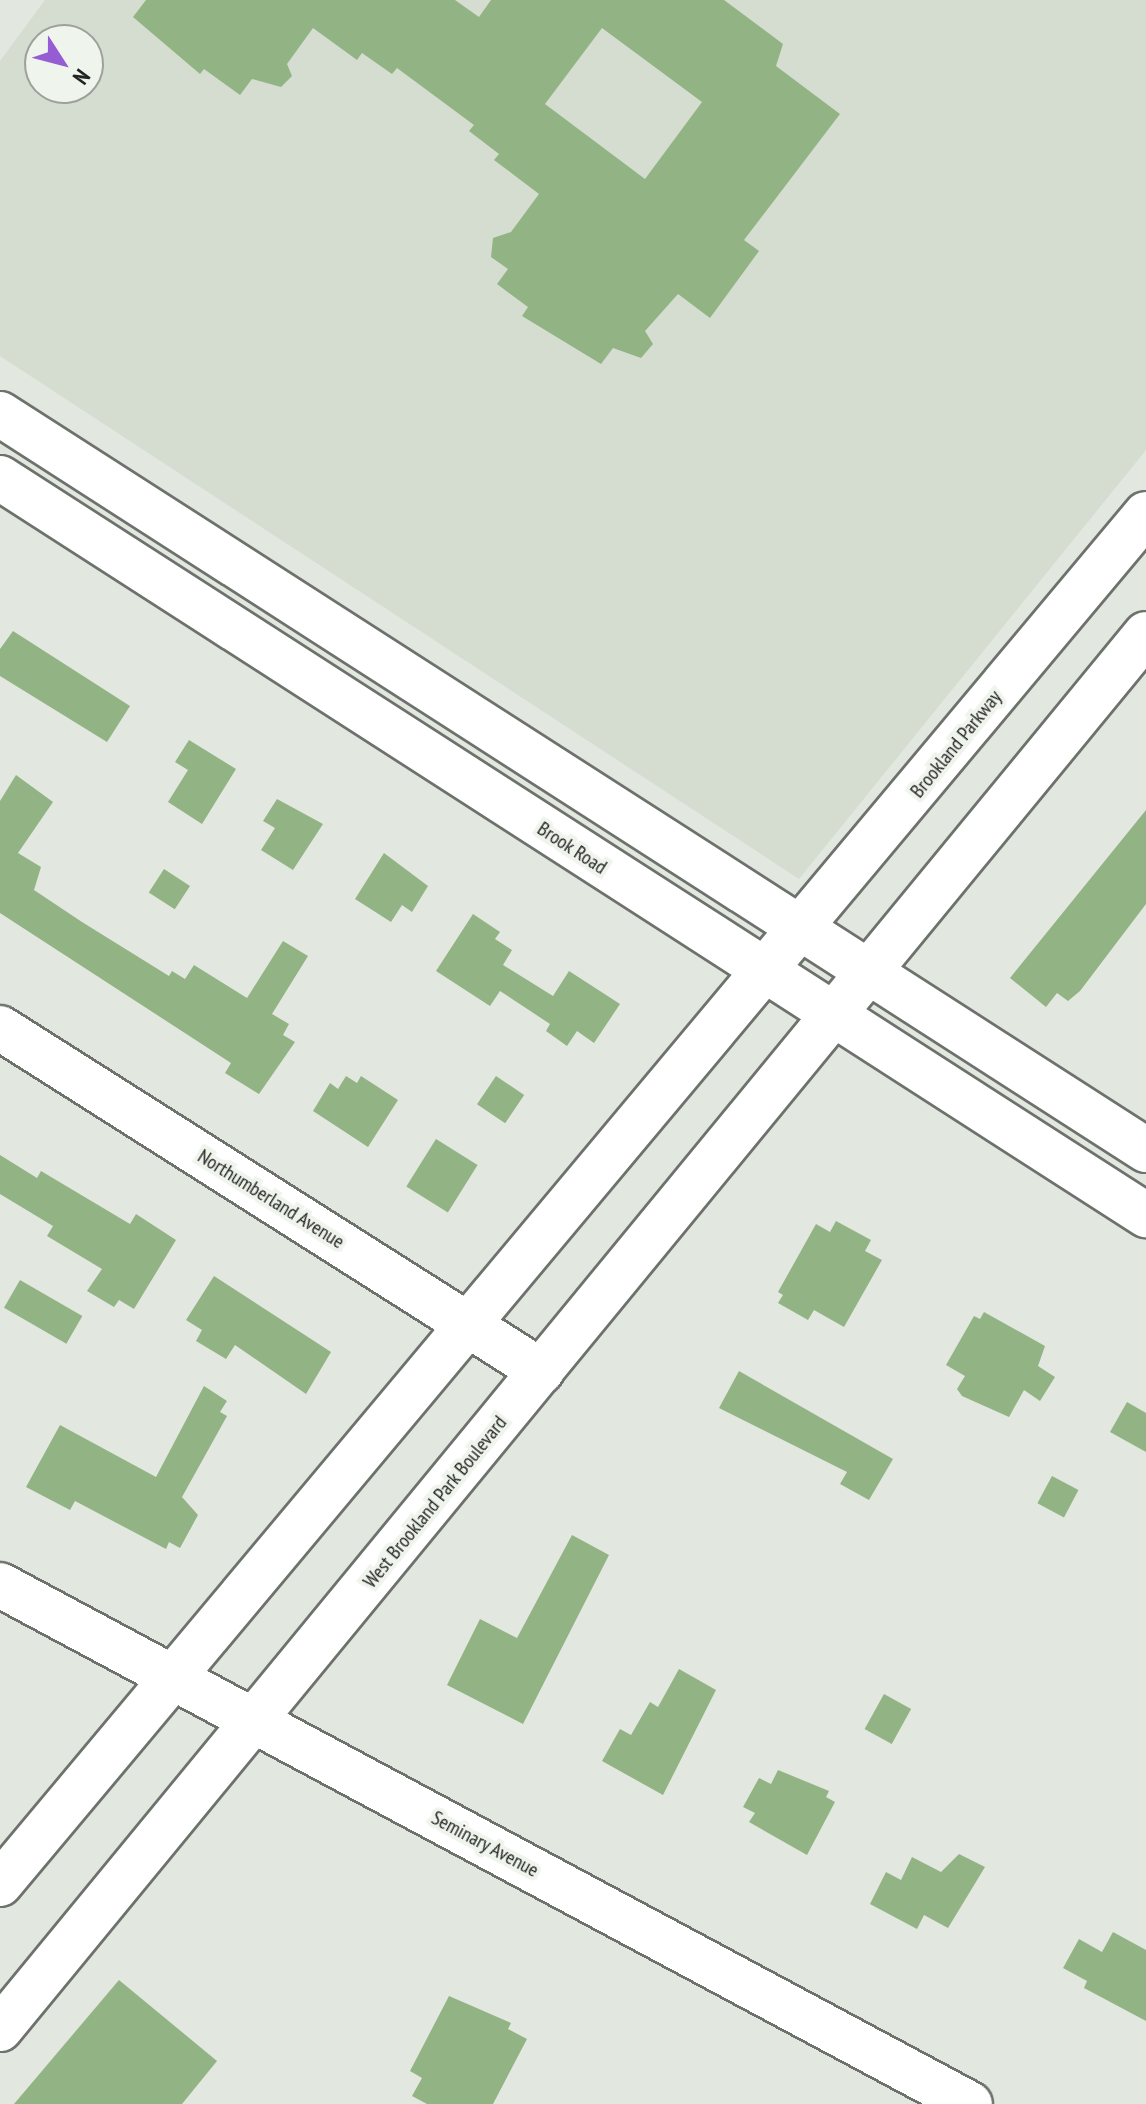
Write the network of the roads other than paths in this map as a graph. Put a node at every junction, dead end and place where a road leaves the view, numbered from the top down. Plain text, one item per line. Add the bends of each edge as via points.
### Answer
1 (0, 414) edge
2 (0, 478) edge
3 (1146, 514) edge
4 (1146, 634) edge
5 (800, 930) junction
6 (762, 971) junction
7 (866, 972) junction
8 (831, 1015) junction
9 (0, 1028) edge
10 (1146, 1150) edge
11 (1146, 1215) edge
12 (468, 1324) junction
13 (541, 1371) junction
14 (0, 1585) edge
15 (170, 1678) junction
16 (256, 1721) junction
17 (0, 1884) edge
18 (0, 2029) edge
19 (970, 2104) edge

1 - 5 main road
2 - 6 main road, Brook Road
3 - 5 main road, Brookland Parkway
4 - 7 main road
5 - 6 main road, Brookland Parkway
5 - 7 main road
6 - 8 main road, Brook Road
6 - 12 main road
7 - 8 main road, West Brookland Park Boulevard
7 - 10 main road
8 - 11 main road, Brook Road
8 - 13 main road, West Brookland Park Boulevard
9 - 12 main road, Northumberland Avenue
12 - 13 main road, Northumberland Avenue
12 - 15 main road
13 - 16 main road, West Brookland Park Boulevard
14 - 15 main road, Seminary Avenue
15 - 16 main road, Seminary Avenue
15 - 17 main road
16 - 18 main road, West Brookland Park Boulevard
16 - 19 main road, Seminary Avenue

